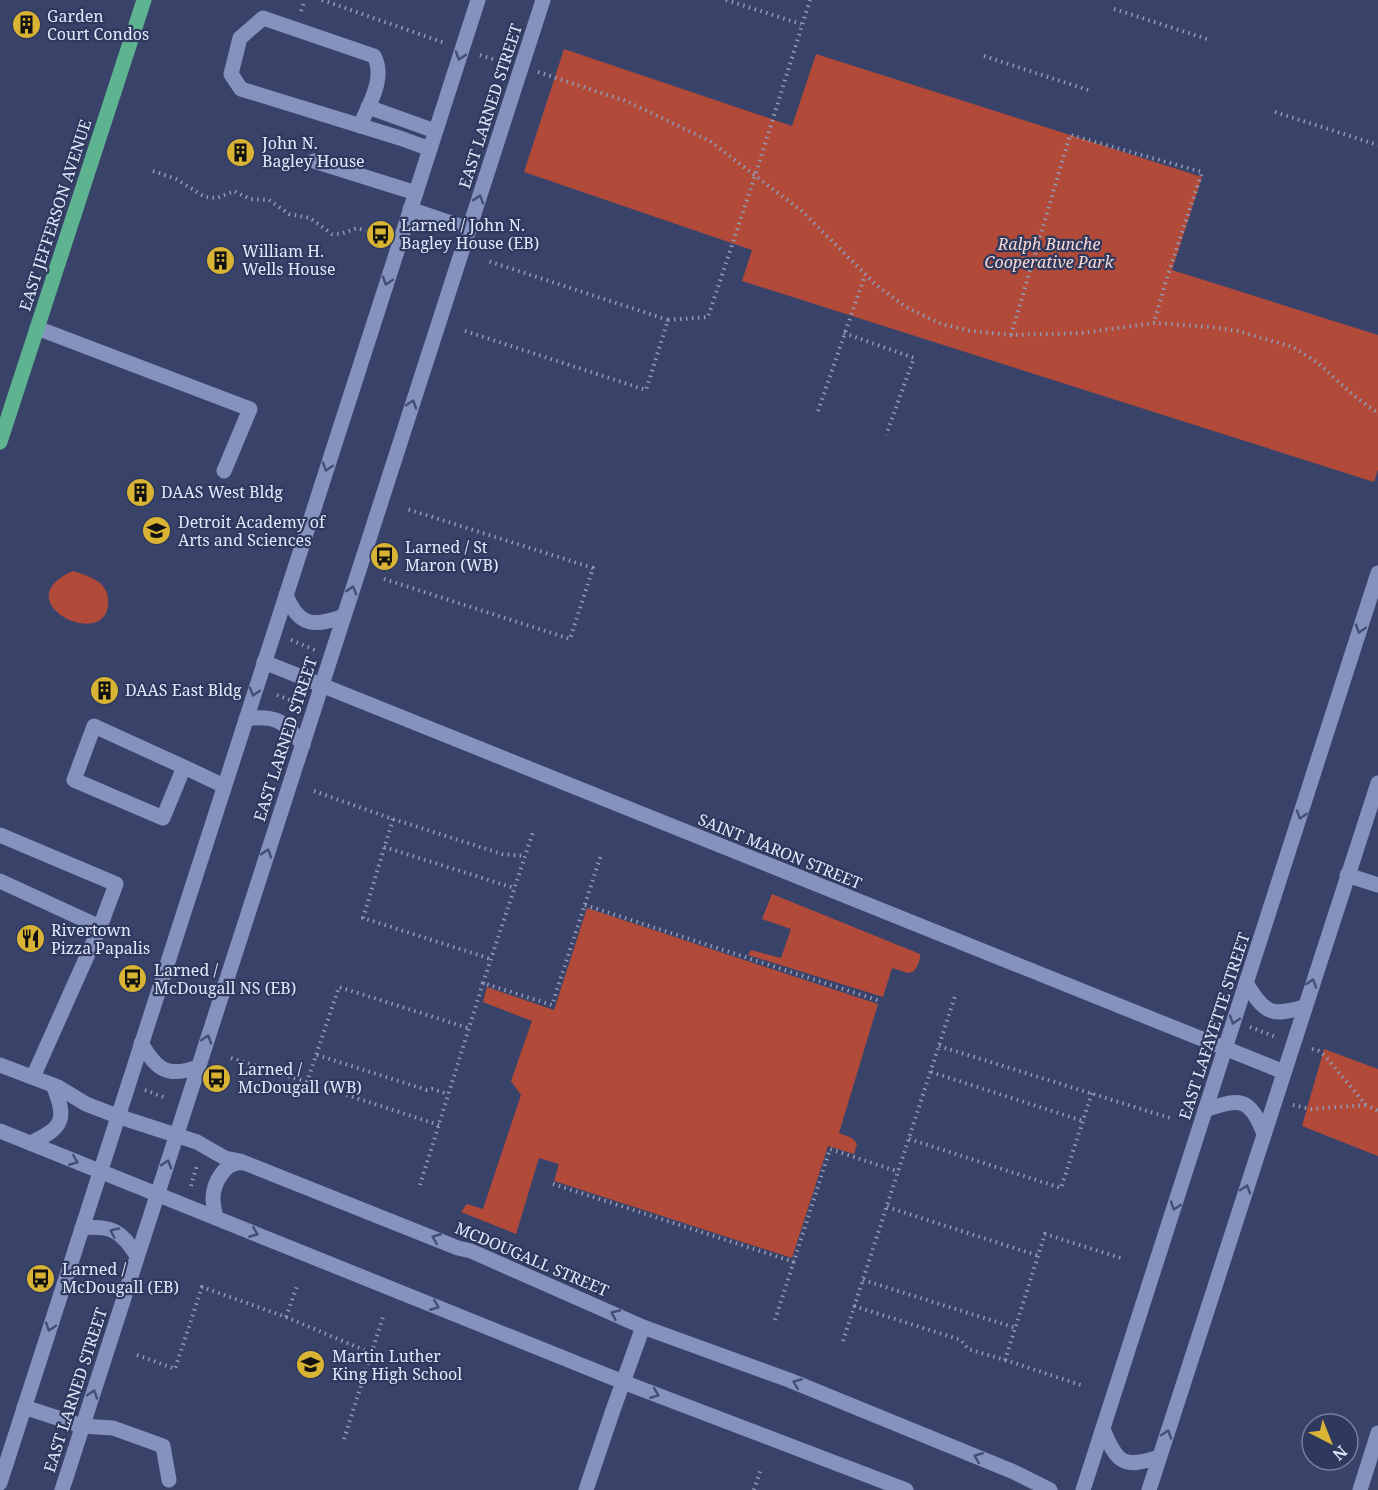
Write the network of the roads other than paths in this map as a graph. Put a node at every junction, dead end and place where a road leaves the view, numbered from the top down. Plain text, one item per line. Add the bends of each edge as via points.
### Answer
1 (144, 0) edge
2 (478, 0) edge
3 (543, 0) edge
4 (368, 107) junction
5 (360, 126) junction
6 (435, 131) junction
7 (430, 149) junction
8 (314, 160) dead end
9 (416, 192) junction
10 (410, 209) junction
11 (469, 228) junction
12 (37, 328) junction
13 (0, 442) edge
14 (224, 471) dead end
15 (1378, 573) edge
16 (286, 595) junction
17 (344, 616) junction
18 (264, 662) junction
19 (322, 686) junction
20 (246, 719) junction
21 (303, 745) junction
22 (184, 767) junction
23 (1378, 783) edge
24 (224, 786) junction
25 (1376, 798) edge
26 (0, 835) edge
27 (1347, 875) junction
28 (0, 881) edge
29 (1378, 885) edge
30 (100, 927) junction
31 (1246, 983) junction
32 (1304, 1007) junction
33 (141, 1043) junction
34 (1226, 1048) junction
35 (0, 1065) edge
36 (198, 1067) junction
37 (1284, 1071) junction
38 (33, 1077) junction
39 (53, 1085) junction
40 (1205, 1110) junction
41 (117, 1116) junction
42 (0, 1131) edge
43 (176, 1134) junction
44 (1264, 1134) junction
45 (30, 1143) junction
46 (246, 1164) junction
47 (100, 1171) junction
48 (157, 1194) junction
49 (216, 1218) junction
50 (82, 1228) junction
51 (137, 1256) junction
52 (644, 1327) junction
53 (623, 1382) junction
54 (24, 1407) junction
55 (82, 1426) junction
56 (1103, 1429) junction
57 (1378, 1433) edge
58 (1159, 1457) junction
59 (1014, 1472) junction
60 (169, 1480) dead end
61 (0, 1483) edge
62 (62, 1490) edge
63 (586, 1490) edge
64 (906, 1490) edge
65 (1021, 1490) edge
66 (1050, 1490) edge
67 (1083, 1490) edge
68 (1149, 1490) edge
69 (1360, 1490) edge

1 - 12 main road, EAST JEFFERSON AVENUE
2 -> 6 street
11 -> 3 street, EAST LARNED STREET
4 - 5 street
4 - 5 street via 380,67 374,56 263,18 240,38 231,74 242,89
4 - 6 street
5 - 7 street
6 - 7 street
7 - 9 street
8 - 9 street
9 - 10 street
10 - 11 street
10 -> 16 street
17 -> 11 street, EAST LARNED STREET
12 - 13 main road, EAST JEFFERSON AVENUE
12 - 14 street via 250,409
15 -> 31 street, EAST LAFAYETTE STREET
16 - 17 street via 293,612 306,621 326,623
16 - 18 street
17 - 19 street, EAST LARNED STREET
18 - 19 street, SAINT MARON STREET
18 -> 20 street
19 - 21 street, EAST LARNED STREET
19 - 34 street, SAINT MARON STREET
20 - 21 street via 263,716 279,720
20 - 24 street
36 -> 21 street, EAST LARNED STREET
22 - 22 street via 94,726 74,780 163,818
22 - 24 street
23 - 25 street
24 - 33 street
25 - 27 street
26 - 30 street via 116,884
27 - 29 street
32 -> 27 street
28 - 30 street
30 - 38 street
31 - 32 street via 1269,1011 1280,1013
31 -> 34 street, EAST LAFAYETTE STREET
32 - 37 street
33 - 36 street via 164,1071 183,1072
33 - 41 street
34 - 37 street, SAINT MARON STREET
34 - 40 street, EAST LAFAYETTE STREET
35 - 38 street, MCDOUGALL STREET
36 - 43 street, EAST LARNED STREET
37 - 44 street
38 - 39 street, MCDOUGALL STREET
39 - 41 street, MCDOUGALL STREET
39 - 45 street via 61,1105 60,1122 50,1134
40 - 44 street via 1233,1102 1248,1105 1257,1115
40 -> 56 street, EAST LAFAYETTE STREET
41 - 43 street, MCDOUGALL STREET
41 - 47 street
42 - 45 street
43 - 46 street, MCDOUGALL STREET
48 -> 43 street, EAST LARNED STREET
58 -> 44 street
45 -> 47 street
46 - 49 street via 231,1165 215,1184
52 -> 46 street, MCDOUGALL STREET via 471,1251
47 - 48 street
47 - 50 street
48 - 49 street
48 - 51 street, EAST LARNED STREET
49 -> 53 street
51 -> 50 street via 127,1239 115,1230
50 -> 54 street
55 -> 51 street, EAST LARNED STREET
52 - 53 street
59 -> 52 street, MCDOUGALL STREET via 789,1380
53 - 63 street
53 -> 64 street
54 - 55 street
54 - 61 street
55 - 60 street via 113,1428 163,1446
55 - 62 street, EAST LARNED STREET
56 - 58 street via 1112,1451 1122,1460 1138,1464
56 - 67 street, EAST LAFAYETTE STREET
57 - 69 street
58 - 68 street
59 - 65 street
59 - 66 street, MCDOUGALL STREET

